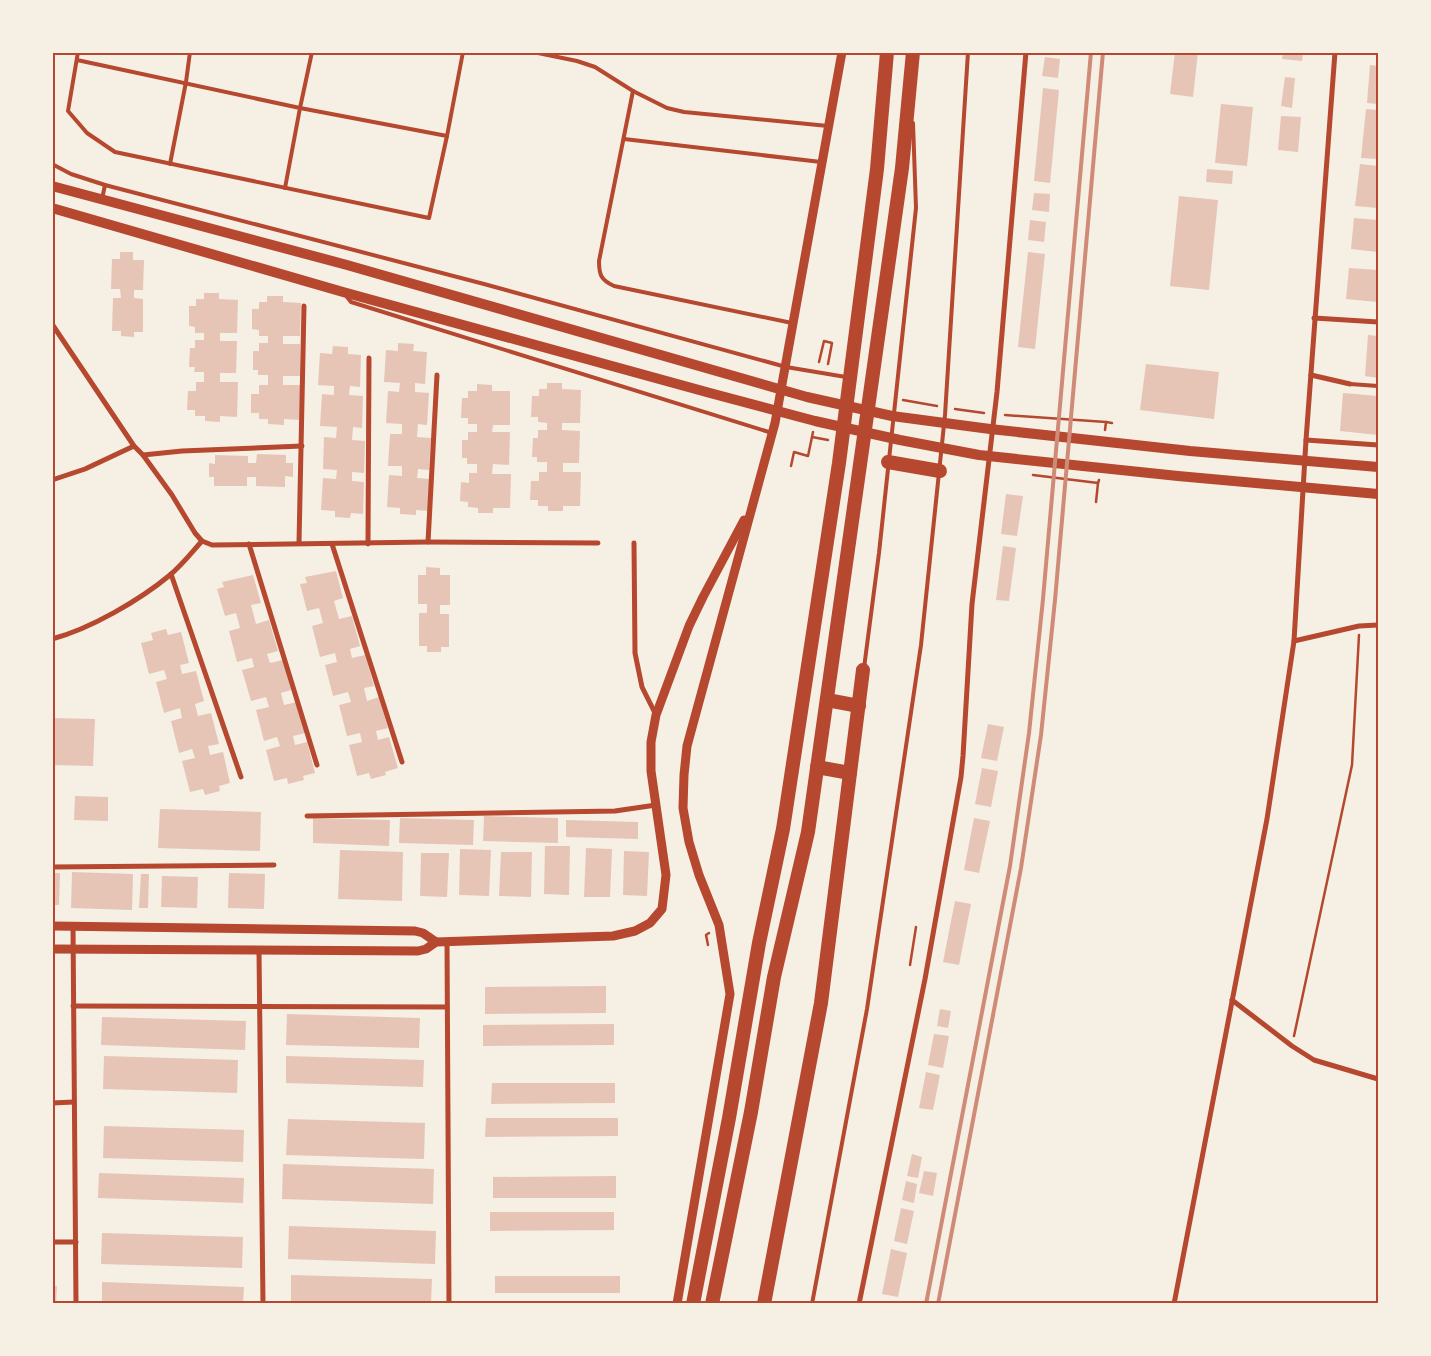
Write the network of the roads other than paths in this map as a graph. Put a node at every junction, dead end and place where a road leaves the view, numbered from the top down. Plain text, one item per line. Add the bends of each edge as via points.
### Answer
1 (78, 52) edge
2 (190, 52) edge
3 (312, 52) edge
4 (463, 52) edge
5 (533, 52) edge
6 (842, 52) edge
7 (887, 52) edge
8 (913, 52) edge
9 (968, 52) edge
10 (1026, 52) edge
11 (1335, 52) edge
12 (77, 60) junction
13 (911, 78) junction
14 (186, 82) junction
15 (633, 91) junction
16 (300, 108) junction
17 (828, 126) junction
18 (447, 136) junction
19 (624, 139) junction
20 (822, 162) junction
21 (52, 164) edge
22 (170, 164) junction
23 (105, 184) junction
24 (52, 186) edge
25 (285, 188) junction
26 (102, 199) junction
27 (52, 208) edge
28 (343, 292) junction
29 (304, 306) dead end
30 (1314, 318) junction
31 (1378, 322) edge
32 (793, 323) junction
33 (52, 324) edge
34 (370, 358) dead end
35 (786, 367) junction
36 (437, 375) dead end
37 (1310, 375) junction
38 (850, 377) junction
39 (1350, 384) joint
40 (1378, 386) edge
41 (772, 433) junction
42 (1306, 440) junction
43 (1378, 445) edge
44 (134, 446) junction
45 (302, 446) junction
46 (143, 455) junction
47 (888, 462) junction
48 (1378, 467) edge
49 (940, 471) junction
50 (52, 480) edge
51 (1378, 494) edge
52 (752, 506) junction
53 (202, 541) junction
54 (428, 542) junction
55 (299, 543) junction
56 (598, 543) dead end
57 (634, 543) dead end
58 (249, 544) junction
59 (332, 544) junction
60 (368, 544) junction
61 (171, 574) junction
62 (1378, 625) edge
63 (52, 639) edge
64 (1294, 641) junction
65 (863, 670) joint
66 (827, 700) junction
67 (858, 706) junction
68 (656, 715) junction
69 (402, 762) dead end
70 (317, 765) dead end
71 (817, 767) junction
72 (850, 773) junction
73 (241, 777) dead end
74 (656, 805) junction
75 (306, 816) dead end
76 (274, 865) dead end
77 (52, 866) edge
78 (52, 926) edge
79 (73, 926) junction
80 (447, 941) junction
81 (436, 942) junction
82 (52, 949) edge
83 (72, 949) junction
84 (259, 951) junction
85 (1232, 1000) junction
86 (73, 1006) junction
87 (260, 1008) junction
88 (447, 1008) junction
89 (1378, 1079) edge
90 (74, 1102) junction
91 (52, 1103) edge
92 (52, 1242) edge
93 (76, 1242) junction
94 (76, 1304) edge
95 (262, 1304) edge
96 (449, 1304) edge
97 (677, 1304) edge
98 (693, 1304) edge
99 (712, 1304) edge
100 (764, 1304) edge
101 (812, 1304) edge
102 (859, 1304) edge
103 (1174, 1304) edge

1 - 12 lane
2 - 14 lane
3 - 16 lane
4 - 18 lane
5 - 15 lane via 595,67
6 - 17 street
7 - 38 highway via 877,169
8 - 13 highway
9 - 49 lane
10 - 102 street via 997,392 972,604 962,770 925,979
11 - 30 street
12 - 14 lane
12 - 22 lane via 68,111 87,133 115,152
13 - 47 lane via 916,208
13 - 66 highway via 902,168
14 - 16 lane
14 - 22 lane
15 - 17 lane via 667,108 684,112
15 - 19 lane
16 - 18 lane
16 - 25 lane
17 - 20 street
18 - 25 lane via 429,218
19 - 20 lane
19 - 32 lane via 599,261 605,282
20 - 32 street
21 - 23 lane via 71,174
22 - 25 lane
23 - 26 lane
23 - 35 lane
24 - 26 main road
26 - 48 main road via 814,398 892,416 1104,442
27 - 28 main road
28 - 41 lane via 351,302
28 - 51 main road via 748,403 900,440 979,455
29 - 45 street
30 - 31 street
30 - 37 street
32 - 35 street
33 - 44 street
34 - 60 street
35 - 38 lane
35 - 41 street
36 - 54 street
37 - 39 street
37 - 42 street
38 - 98 highway via 784,829 759,943
39 - 40 lane
41 - 52 street
42 - 43 street
42 - 64 street
44 - 46 street
44 - 50 street
45 - 46 street
45 - 55 street
46 - 53 street
47 - 49 highway
47 - 65 lane
49 - 101 lane via 921,645 868,1009
52 - 68 street via 689,626
52 - 97 street via 687,746 684,775 683,808 689,842 719,925 730,994
53 - 58 street via 212,545
53 - 61 street
54 - 56 street
54 - 60 street
55 - 58 street
55 - 59 street
57 - 68 street via 635,653 642,687
58 - 70 street
59 - 60 street
59 - 69 street
61 - 63 street via 98,621
61 - 73 street
62 - 64 street via 1359,626
64 - 85 street via 1268,818
65 - 67 highway
66 - 67 highway
66 - 71 highway
67 - 72 highway
68 - 74 street via 650,772
71 - 72 highway
71 - 99 highway via 808,832 774,977 751,1112
72 - 100 highway via 821,1003
74 - 75 street via 615,811
74 - 80 street via 666,875 662,909 650,923 635,931 613,936
76 - 77 street
78 - 79 street
79 - 81 street via 415,931
79 - 83 street
80 - 81 street
80 - 88 street
81 - 84 street via 418,950
82 - 83 street
83 - 84 street
83 - 86 street
84 - 87 street
85 - 89 street via 1314,1060
85 - 103 street
86 - 87 street
86 - 90 street
87 - 88 street
87 - 95 street
88 - 96 street
90 - 91 street
90 - 93 street
92 - 93 street
93 - 94 street

